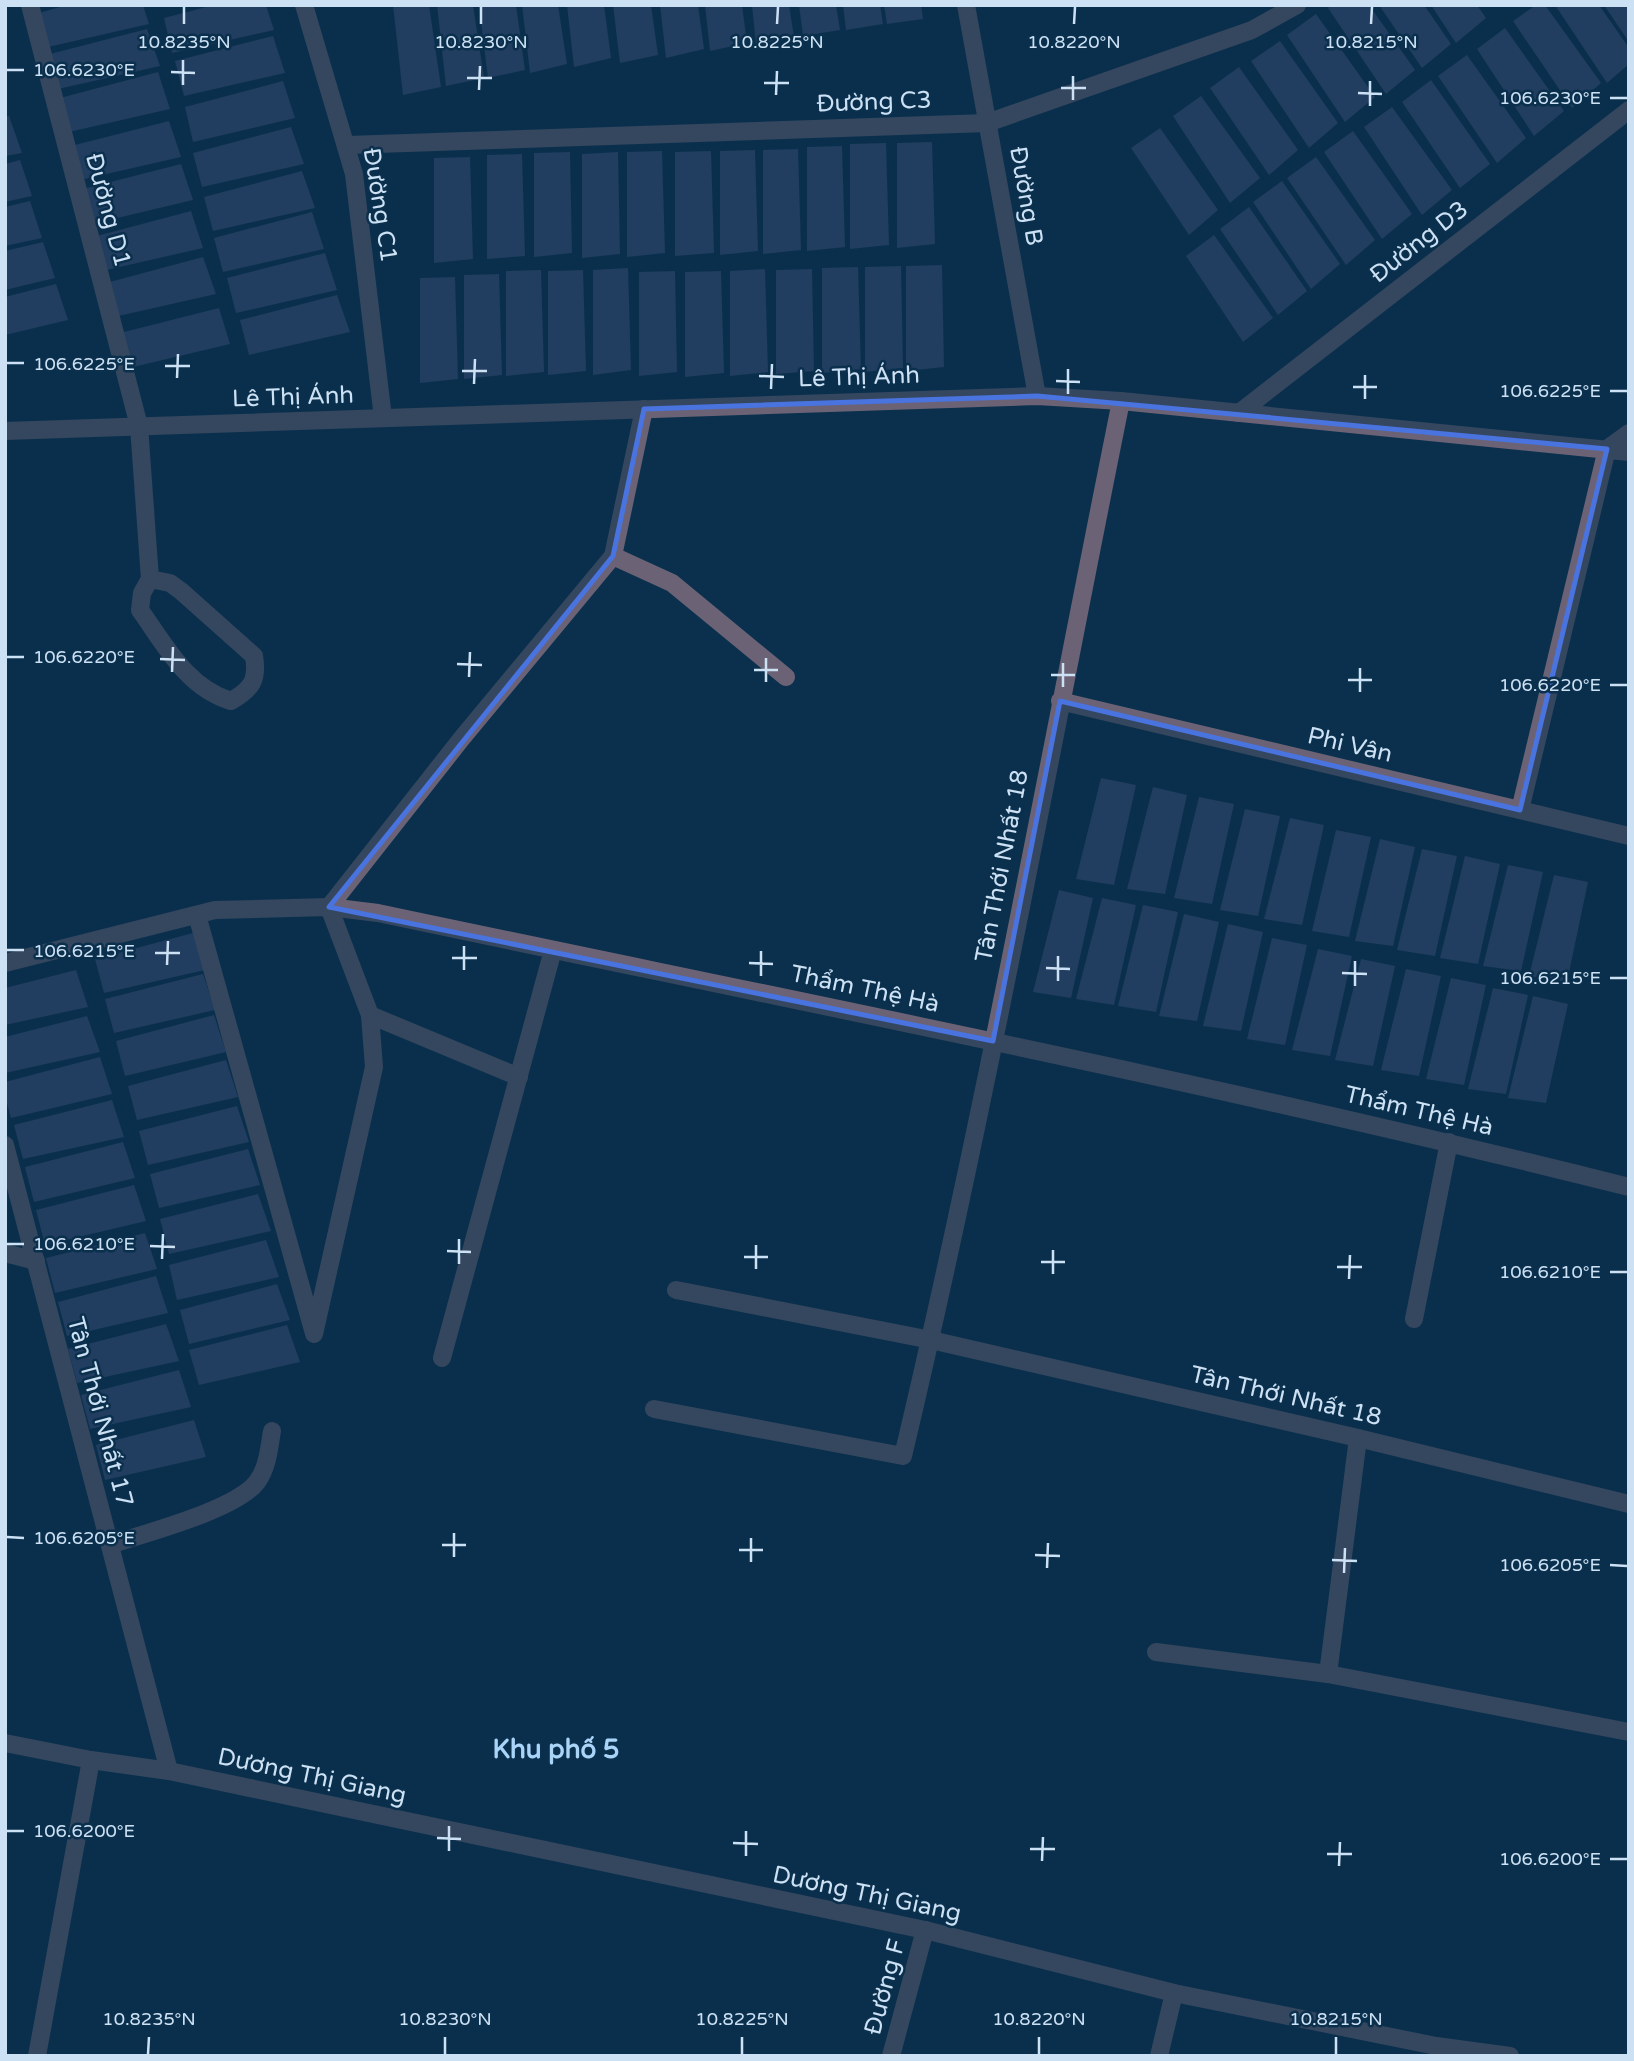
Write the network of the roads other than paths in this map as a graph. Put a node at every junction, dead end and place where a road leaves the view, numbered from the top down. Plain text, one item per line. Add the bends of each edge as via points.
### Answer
1 (30, 5) edge
2 (304, 5) edge
3 (966, 5) edge
4 (1297, 5) edge
5 (1629, 110) edge
6 (987, 122) junction
7 (347, 145) junction
8 (1037, 396) junction
9 (1121, 401) junction
10 (644, 410) junction
11 (1239, 413) junction
12 (383, 418) junction
13 (139, 426) junction
14 (5, 431) edge
15 (1629, 433) edge
16 (1607, 449) junction
17 (1629, 452) edge
18 (613, 556) junction
19 (150, 579) junction
20 (786, 677) dead end
21 (1060, 701) junction
22 (1520, 810) junction
23 (1629, 836) edge
24 (329, 907) junction
25 (197, 915) junction
26 (554, 950) junction
27 (5, 963) edge
28 (370, 1015) junction
29 (993, 1041) junction
30 (519, 1076) junction
31 (1449, 1142) junction
32 (5, 1145) edge
33 (1629, 1187) edge
34 (5, 1253) edge
35 (36, 1261) junction
36 (676, 1290) dead end
37 (1414, 1319) dead end
38 (931, 1340) junction
39 (442, 1358) dead end
40 (654, 1409) dead end
41 (272, 1431) dead end
42 (1358, 1437) junction
43 (1629, 1504) edge
44 (110, 1545) junction
45 (1156, 1652) dead end
46 (1328, 1674) junction
47 (1629, 1732) edge
48 (5, 1743) edge
49 (91, 1760) junction
50 (169, 1771) junction
51 (925, 1930) junction
52 (1174, 1993) junction
53 (1434, 2051) edge
54 (37, 2056) edge
55 (891, 2056) edge
56 (1158, 2056) edge
57 (1510, 2056) edge

1 - 13 street, Đường D1
2 - 7 street, Đường C1
3 - 6 street, Đường B
4 - 6 street, Đường C3 via 1252,30
5 - 11 street, Đường D3
6 - 7 street, Đường C3
6 - 8 street, Đường B
7 - 12 street, Đường C1
8 - 9 street, Lê Thị Ánh
8 - 10 street, Lê Thị Ánh
9 - 11 street, Lê Thị Ánh
9 - 21 street, Tân Thới Nhất 18
10 - 12 street, Lê Thị Ánh
10 - 18 street
11 - 16 street, Lê Thị Ánh
12 - 13 street, Lê Thị Ánh
13 - 14 street, Lê Thị Ánh
13 - 19 street, Đường D1
15 - 16 street
16 - 17 street, Lê Thị Ánh
16 - 22 street
18 - 20 street via 671,583
18 - 24 street
19 - 19 street, Đường D1 via 181,591 254,656 257,672 247,692 231,701 214,696 183,671 140,610
21 - 22 street, Phi Vân
21 - 29 street, Tân Thới Nhất 18
22 - 23 street, Phi Vân
24 - 25 street, Thẩm Thệ Hà via 215,910
24 - 26 street, Thẩm Thệ Hà
24 - 28 street
25 - 27 street, Thẩm Thệ Hà
25 - 28 street via 314,1334 374,1067
26 - 29 street, Thẩm Thệ Hà
26 - 30 street
28 - 30 street
29 - 31 street, Thẩm Thệ Hà
29 - 38 street, Tân Thới Nhất 18
30 - 39 street
31 - 33 street, Thẩm Thệ Hà
31 - 37 street
32 - 35 street, Tân Thới Nhất 17
34 - 35 street
35 - 44 street, Tân Thới Nhất 17
36 - 38 street, Tân Thới Nhất 18
38 - 40 street, Tân Thới Nhất 18 via 903,1456
38 - 42 street, Tân Thới Nhất 18
41 - 44 street via 268,1460 257,1482 243,1496
42 - 43 street, Tân Thới Nhất 18
42 - 46 street
44 - 50 street, Tân Thới Nhất 17
45 - 46 street
46 - 47 street
48 - 49 street, Dương Thị Giang
49 - 50 street, Dương Thị Giang
49 - 54 street
50 - 51 street, Dương Thị Giang
51 - 52 street, Dương Thị Giang
51 - 55 street, Đường F
52 - 53 street, Dương Thị Giang
52 - 56 street
53 - 57 street, Dương Thị Giang

